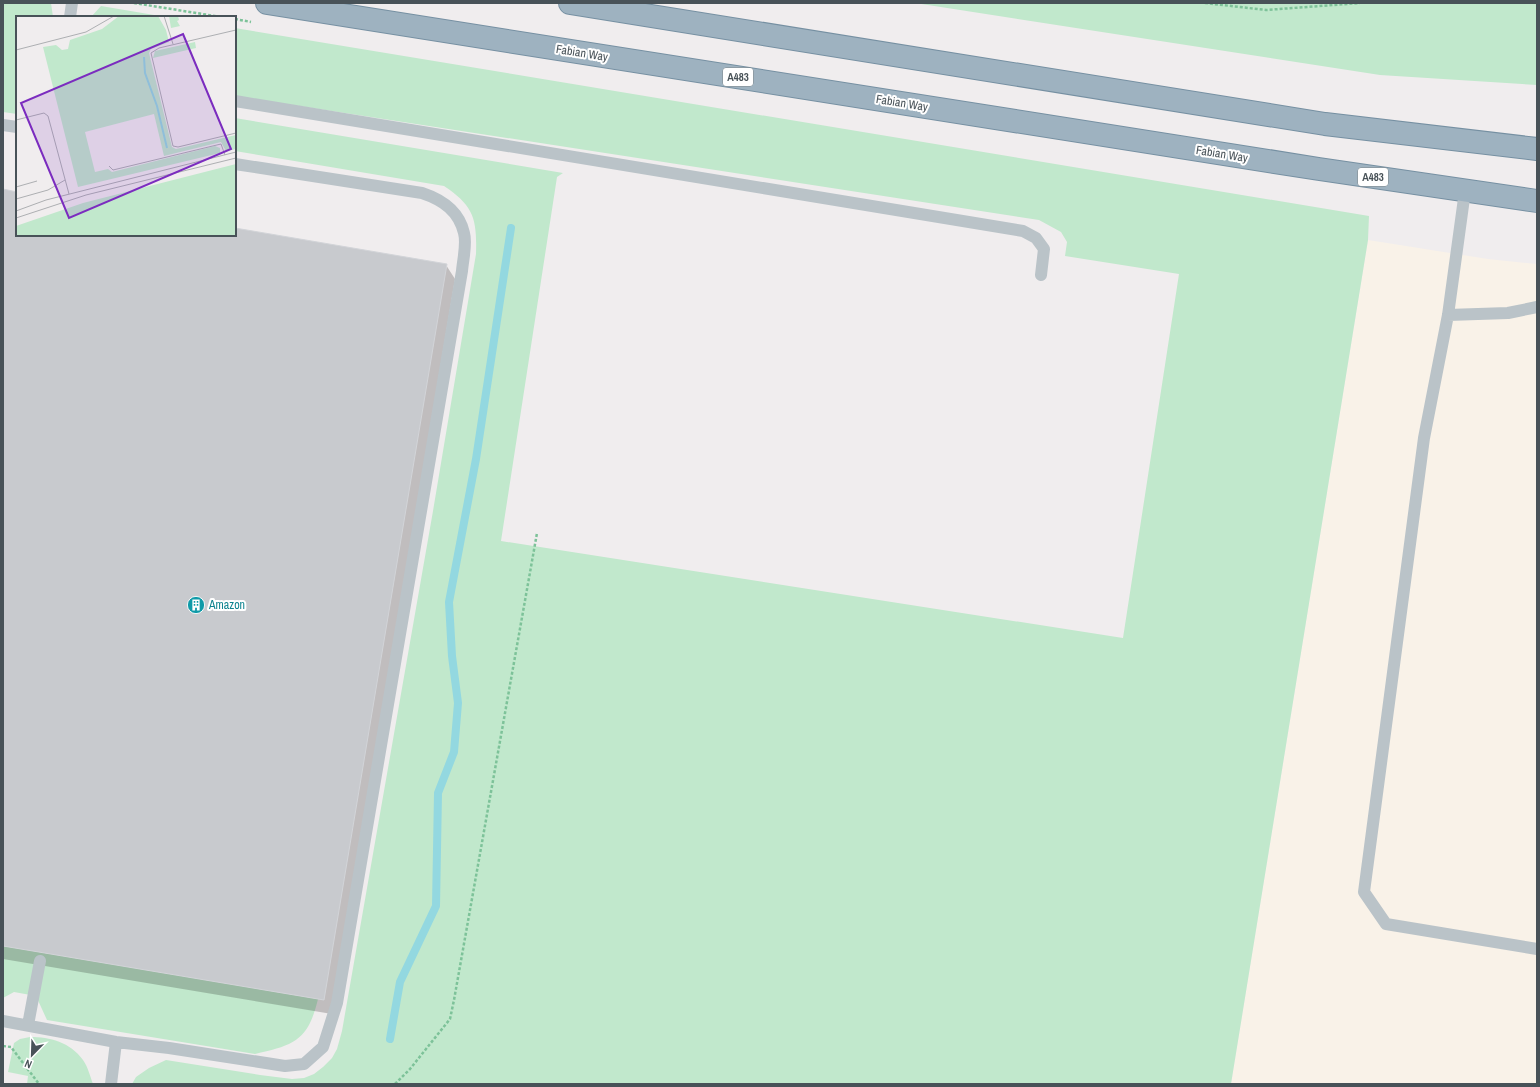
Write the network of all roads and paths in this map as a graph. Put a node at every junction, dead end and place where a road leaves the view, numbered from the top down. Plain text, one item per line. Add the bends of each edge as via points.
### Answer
1 (72, 3) edge
2 (134, 3) edge
3 (267, 3) edge
4 (570, 3) edge
5 (1204, 3) edge
6 (1360, 3) edge
7 (70, 16) edge
8 (215, 16) edge
9 (236, 101) edge
10 (3, 125) edge
11 (16, 127) edge
12 (1537, 149) edge
13 (236, 164) edge
14 (1465, 191) junction
15 (1537, 201) edge
16 (1041, 275) dead end
17 (1537, 307) edge
18 (1448, 315) junction
19 (537, 533) dead end
20 (1537, 949) edge
21 (40, 961) dead end
22 (3, 1021) edge
23 (28, 1026) junction
24 (116, 1042) junction
25 (3, 1046) edge
26 (40, 1084) edge
27 (111, 1084) edge
28 (395, 1084) edge

1 - 7 lane
2 - 8 path
3 - 14 highway, Fabian Way / A483
4 - 12 highway via 1325,124
5 - 6 path via 1266,10
9 - 16 lane via 1023,231 1036,238 1044,249
10 - 11 lane
13 - 24 lane via 437,198 450,207 459,220 464,234 462,271 337,1003 323,1047 304,1064 284,1066
14 - 15 highway, Fabian Way / A483
14 - 18 lane
17 - 18 lane via 1508,313
18 - 20 lane via 1424,438 1364,892 1386,924
19 - 28 path via 450,1019
21 - 23 lane
22 - 23 lane
23 - 24 lane
24 - 27 lane
25 - 26 path via 11,1048

